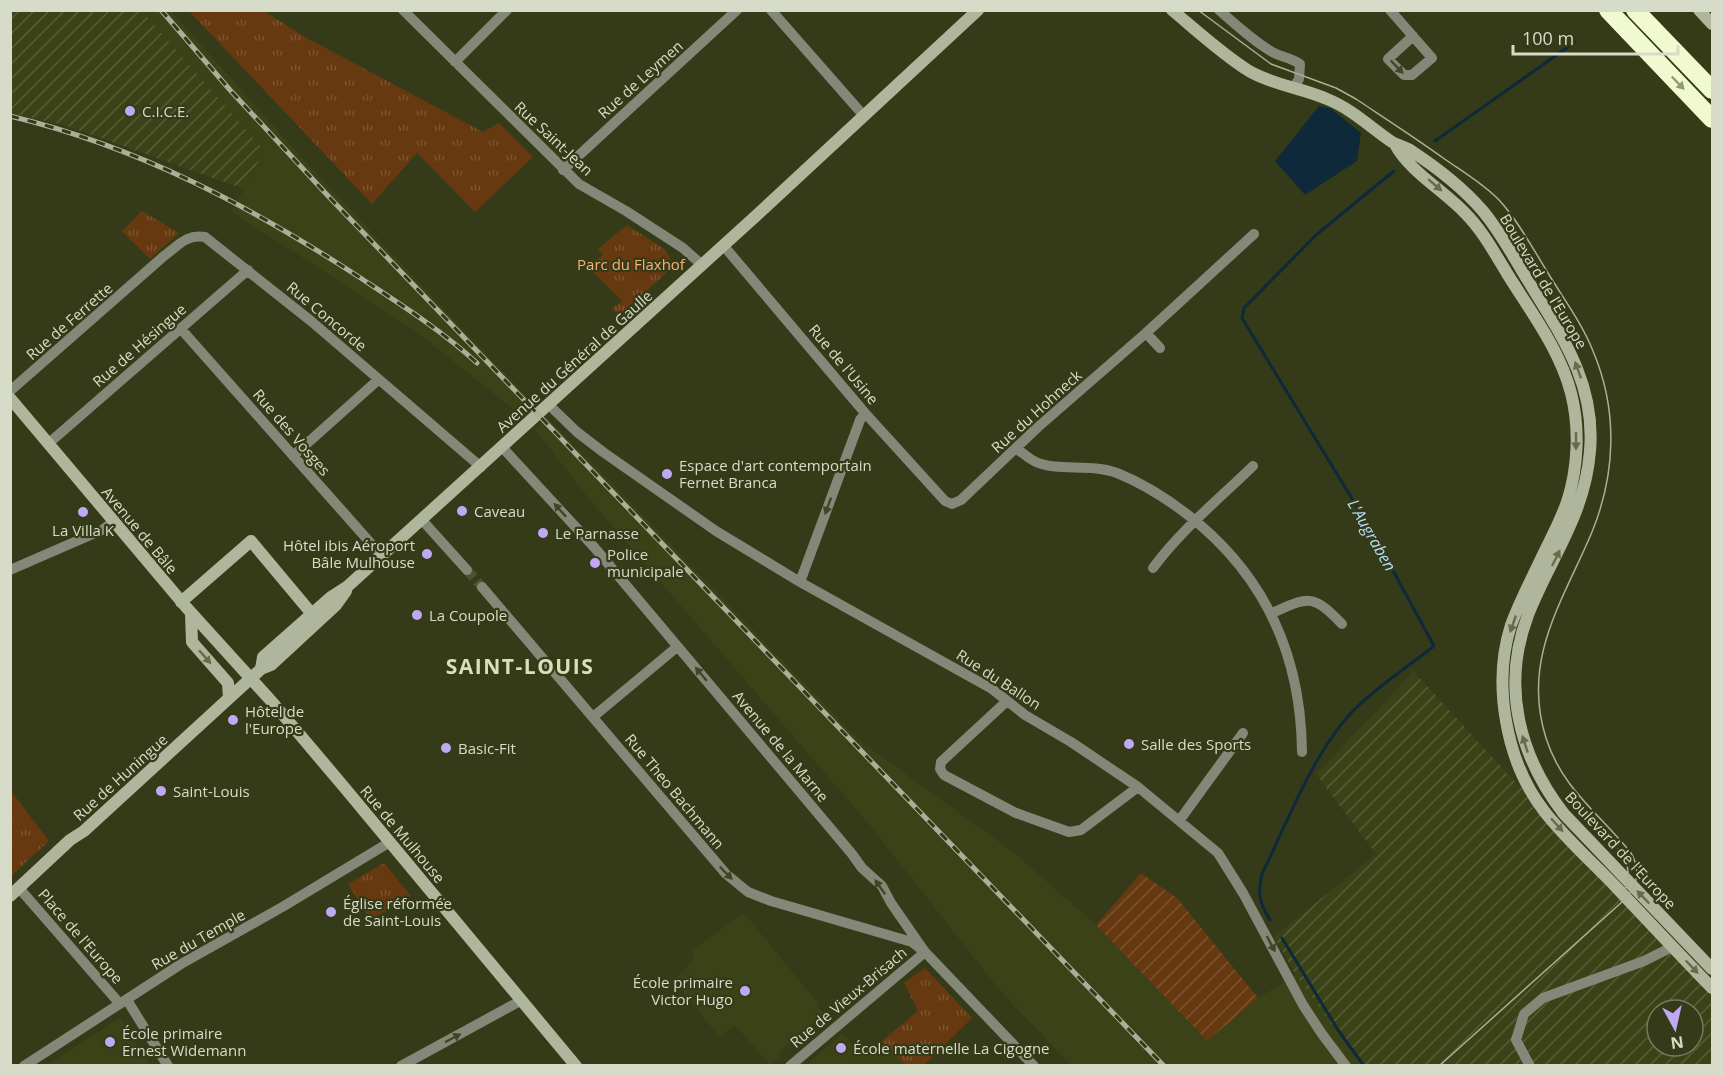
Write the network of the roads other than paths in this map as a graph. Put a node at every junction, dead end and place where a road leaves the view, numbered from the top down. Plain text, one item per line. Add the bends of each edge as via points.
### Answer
1 (403, 10) edge
2 (507, 10) edge
3 (737, 10) edge
4 (771, 10) edge
5 (978, 10) edge
6 (1172, 10) edge
7 (1219, 10) edge
8 (1390, 10) edge
9 (1608, 10) edge
10 (1635, 10) edge
11 (1699, 10) edge
12 (1713, 24) edge
13 (1413, 36) dead end
14 (455, 62) junction
15 (1294, 87) junction
16 (1713, 90) edge
17 (864, 117) junction
18 (1713, 119) edge
19 (1395, 144) junction
20 (563, 170) junction
21 (1254, 234) dead end
22 (723, 245) junction
23 (702, 265) junction
24 (248, 270) junction
25 (147, 273) joint
26 (181, 329) junction
27 (1146, 333) junction
28 (1160, 348) dead end
29 (378, 380) junction
30 (11, 393) edge
31 (549, 405) junction
32 (865, 413) junction
33 (49, 443) junction
34 (502, 447) junction
35 (1017, 449) junction
36 (293, 456) junction
37 (1253, 466) dead end
38 (481, 467) junction
39 (945, 501) joint
40 (422, 520) junction
41 (1194, 520) junction
42 (113, 522) junction
43 (382, 556) junction
44 (1153, 568) dead end
45 (10, 570) edge
46 (467, 570) tunnel mouth
47 (800, 582) junction
48 (348, 586) junction
49 (482, 587) tunnel mouth
50 (181, 602) junction
51 (190, 613) junction
52 (1272, 613) junction
53 (312, 614) junction
54 (1342, 624) dead end
55 (677, 647) junction
56 (261, 669) junction
57 (250, 679) junction
58 (229, 698) junction
59 (1007, 701) junction
60 (593, 717) junction
61 (1243, 733) dead end
62 (1302, 752) dead end
63 (1138, 787) junction
64 (1179, 821) junction
65 (390, 842) junction
66 (14, 892) edge
67 (904, 920) junction
68 (897, 938) junction
69 (1672, 946) junction
70 (925, 952) junction
71 (1713, 969) edge
72 (1713, 988) edge
73 (522, 1000) junction
74 (123, 1002) junction
75 (24, 1065) edge
76 (168, 1065) edge
77 (401, 1065) edge
78 (576, 1065) edge
79 (790, 1065) edge
80 (1034, 1065) edge
81 (1346, 1065) edge
82 (1530, 1065) edge

1 - 14 street, Rue Saint-Jean
2 - 14 street
3 - 20 street, Rue de Leymen
4 - 17 street
5 - 17 main road, Avenue du Général de Gaulle
6 - 15 main road, Boulevard de l'Europe via 1248,70
7 - 15 street via 1268,50 1300,64
8 - 13 street
9 -> 18 highway
10 - 16 highway
11 - 12 main road
14 - 20 street, Rue Saint-Jean
15 - 19 main road, Boulevard de l'Europe via 1348,109
17 - 22 main road, Avenue du Général de Gaulle
19 -> 69 main road, Boulevard de l'Europe via 1400,155 1451,198 1484,236 1562,364 1571,394 1576,454 1567,503 1511,626 1505,653 1506,727 1516,759 1543,810
71 -> 19 main road, Boulevard de l'Europe via 1564,814 1548,794 1524,742 1518,715 1518,657 1529,613 1581,501 1590,449 1587,402 1572,354 1482,210 1460,188 1408,149
20 - 23 street, Rue Saint-Jean
21 - 27 street, Rue du Hohneck
22 - 23 main road, Avenue du Général de Gaulle
22 - 32 street, Rue de l'Usine
23 - 31 main road, Avenue du Général de Gaulle
24 - 25 street, Rue Concorde via 205,237 194,236
24 - 26 street, Rue de Hésingue
24 - 29 street, Rue Concorde
25 - 30 street, Rue de Ferrette
26 - 33 street, Rue de Hésingue
26 - 36 street, Rue des Vosges
27 - 28 street
27 - 35 street, Rue du Hohneck
29 - 36 street
29 - 38 street, Rue Concorde
30 - 33 main road, Avenue de Bâle
31 - 34 main road, Avenue du Général de Gaulle
31 - 47 street, Rue du Ballon via 603,452 725,537
32 - 39 street, Rue de l'Usine
32 -> 47 street
33 - 42 main road, Avenue de Bâle
34 - 38 main road, Avenue du Général de Gaulle
55 -> 34 street, Avenue de la Marne via 594,547
35 - 39 street, Rue du Hohneck via 957,503
35 - 41 street via 1045,465 1093,467 1116,473 1143,485
36 - 43 street, Rue des Vosges
37 - 41 street
38 - 40 main road, Avenue du Général de Gaulle
40 - 43 main road, Avenue du Général de Gaulle
40 - 46 street
41 - 44 street
41 - 52 street via 1233,557
42 - 45 street
42 - 50 main road, Avenue de Bâle
43 - 48 main road, Avenue du Général de Gaulle
47 - 59 street, Rue du Ballon via 978,680
48 - 53 main road, Avenue du Général de Gaulle
48 - 56 main road, Avenue du Général de Gaulle via 326,615 271,665
49 - 60 street, Rue Theo Bachmann
50 - 51 main road, Avenue de Bâle
50 - 53 main road via 251,541
51 - 57 main road, Avenue de Bâle
51 -> 58 main road via 192,642 228,684
52 - 54 street via 1309,600 1324,606
52 - 62 street via 1294,678
53 - 56 main road, Avenue du Général de Gaulle via 263,657
55 - 60 street
67 -> 55 street, Avenue de la Marne via 882,886 862,868
56 - 57 main road, Avenue du Général de Gaulle
57 - 58 main road, Rue de Huningue
57 - 65 main road, Rue de Mulhouse
58 - 66 main road, Rue de Huningue
59 - 63 street, Rue du Ballon
59 - 63 street via 941,762 944,775 1016,813 1069,832 1081,830
60 -> 68 street, Rue Theo Bachmann via 726,874 748,892
61 - 64 street
63 - 64 street, Rue du Ballon
64 -> 81 street, Rue du Ballon via 1218,853 1303,1005
65 - 73 main road, Rue de Mulhouse
65 - 74 street, Rue du Temple
66 - 74 street, Place de l'Europe
67 - 68 street
67 - 70 street, Avenue de la Marne
68 - 70 street, Rue Theo Bachmann via 912,942
69 -> 72 main road, Boulevard de l'Europe
69 - 82 street via 1644,961 1543,998 1524,1014 1516,1040
70 - 79 street, Rue de Vieux-Brisach
70 - 80 street, Avenue de la Marne
77 -> 73 street
73 - 78 main road, Rue de Mulhouse
74 - 75 street, Rue du Temple
74 - 76 street, Place de l'Europe

